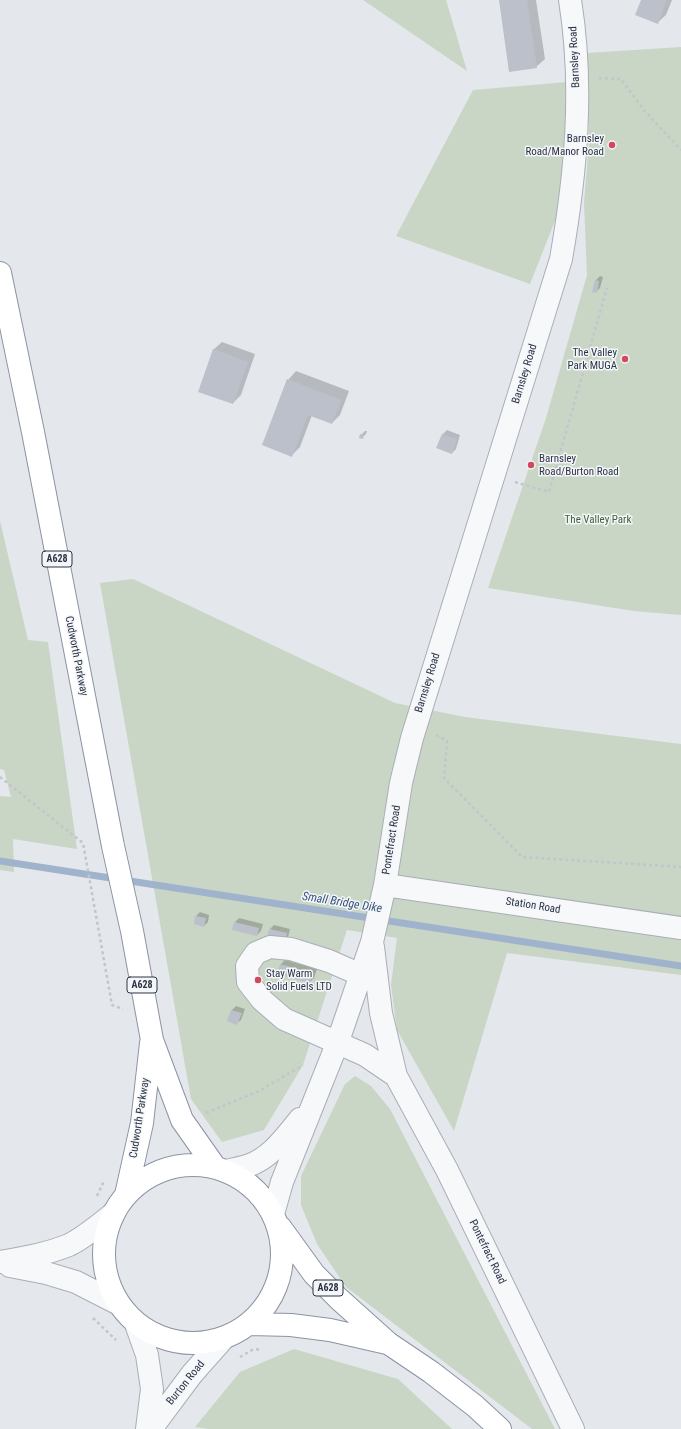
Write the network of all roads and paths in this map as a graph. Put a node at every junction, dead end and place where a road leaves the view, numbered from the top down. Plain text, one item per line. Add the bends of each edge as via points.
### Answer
1 (570, 0) edge
2 (576, 76) junction
3 (681, 150) edge
4 (0, 273) edge
5 (607, 288) dead end
6 (494, 476) junction
7 (414, 731) junction
8 (0, 777) edge
9 (681, 867) edge
10 (383, 894) junction
11 (681, 928) edge
12 (372, 942) junction
13 (361, 975) junction
14 (150, 1029) junction
15 (337, 1044) junction
16 (305, 1064) dead end
17 (396, 1076) junction
18 (311, 1108) junction
19 (190, 1120) junction
20 (221, 1169) junction
21 (105, 1178) dead end
22 (96, 1199) dead end
23 (120, 1204) junction
24 (276, 1219) junction
25 (0, 1263) edge
26 (117, 1303) junction
27 (89, 1315) dead end
28 (136, 1324) junction
29 (250, 1324) junction
30 (223, 1339) junction
31 (388, 1343) junction
32 (119, 1344) dead end
33 (264, 1349) dead end
34 (236, 1359) dead end
35 (147, 1429) edge
36 (151, 1429) edge
37 (500, 1429) edge
38 (573, 1429) edge

1 - 2 street, Barnsley Road
2 - 3 path via 621,79
2 - 6 street, Barnsley Road via 577,142 561,259
4 - 14 highway, Cudworth Parkway / A628
5 - 6 path via 549,492
6 - 7 street, Barnsley Road
7 - 9 path via 447,741 444,778 522,857
7 - 10 street, Pontefract Road via 401,783
8 - 14 path via 83,843 112,1005
10 - 11 street, Station Road
10 - 12 street, Pontefract Road
12 - 13 street, Pontefract Road
12 - 17 street, Pontefract Road via 381,1013
13 - 15 street, Pontefract Road
13 - 15 street via 314,956 291,949 270,947 256,953 247,966 248,982 262,1000 284,1019
14 - 19 highway, Cudworth Parkway / A628
14 - 23 highway, Cudworth Parkway / A628 via 142,1123
15 - 17 street, Pontefract Road via 365,1055
15 - 18 street, Pontefract Road
16 - 19 path via 259,1091
17 - 38 street, Pontefract Road via 447,1170
18 - 20 street, Pontefract Road via 276,1147 262,1158 248,1166
18 - 24 street, Pontefract Road via 282,1182
19 - 20 highway, Cudworth Parkway / A628
20 - 23 highway via 191,1164 166,1169 144,1179
20 - 24 highway via 255,1189
21 - 22 path
23 - 25 street via 90,1232 69,1245 36,1256
23 - 26 highway, Cudworth Parkway via 107,1229 104,1248 104,1267
24 - 29 highway via 282,1245 282,1267 276,1288 265,1307
24 - 31 highway, A628 via 314,1274
25 - 26 street via 76,1282
26 - 28 highway, Cudworth Parkway
27 - 32 path
28 - 30 highway, Cudworth Parkway via 156,1336 177,1343 200,1344
28 - 35 street, Burton Road via 147,1355 152,1389
29 - 30 highway, Cudworth Parkway
29 - 31 highway, A628 via 291,1325 330,1330
30 - 36 street, Burton Road via 192,1374
31 - 37 highway, A628 via 431,1372
33 - 34 path via 252,1350

